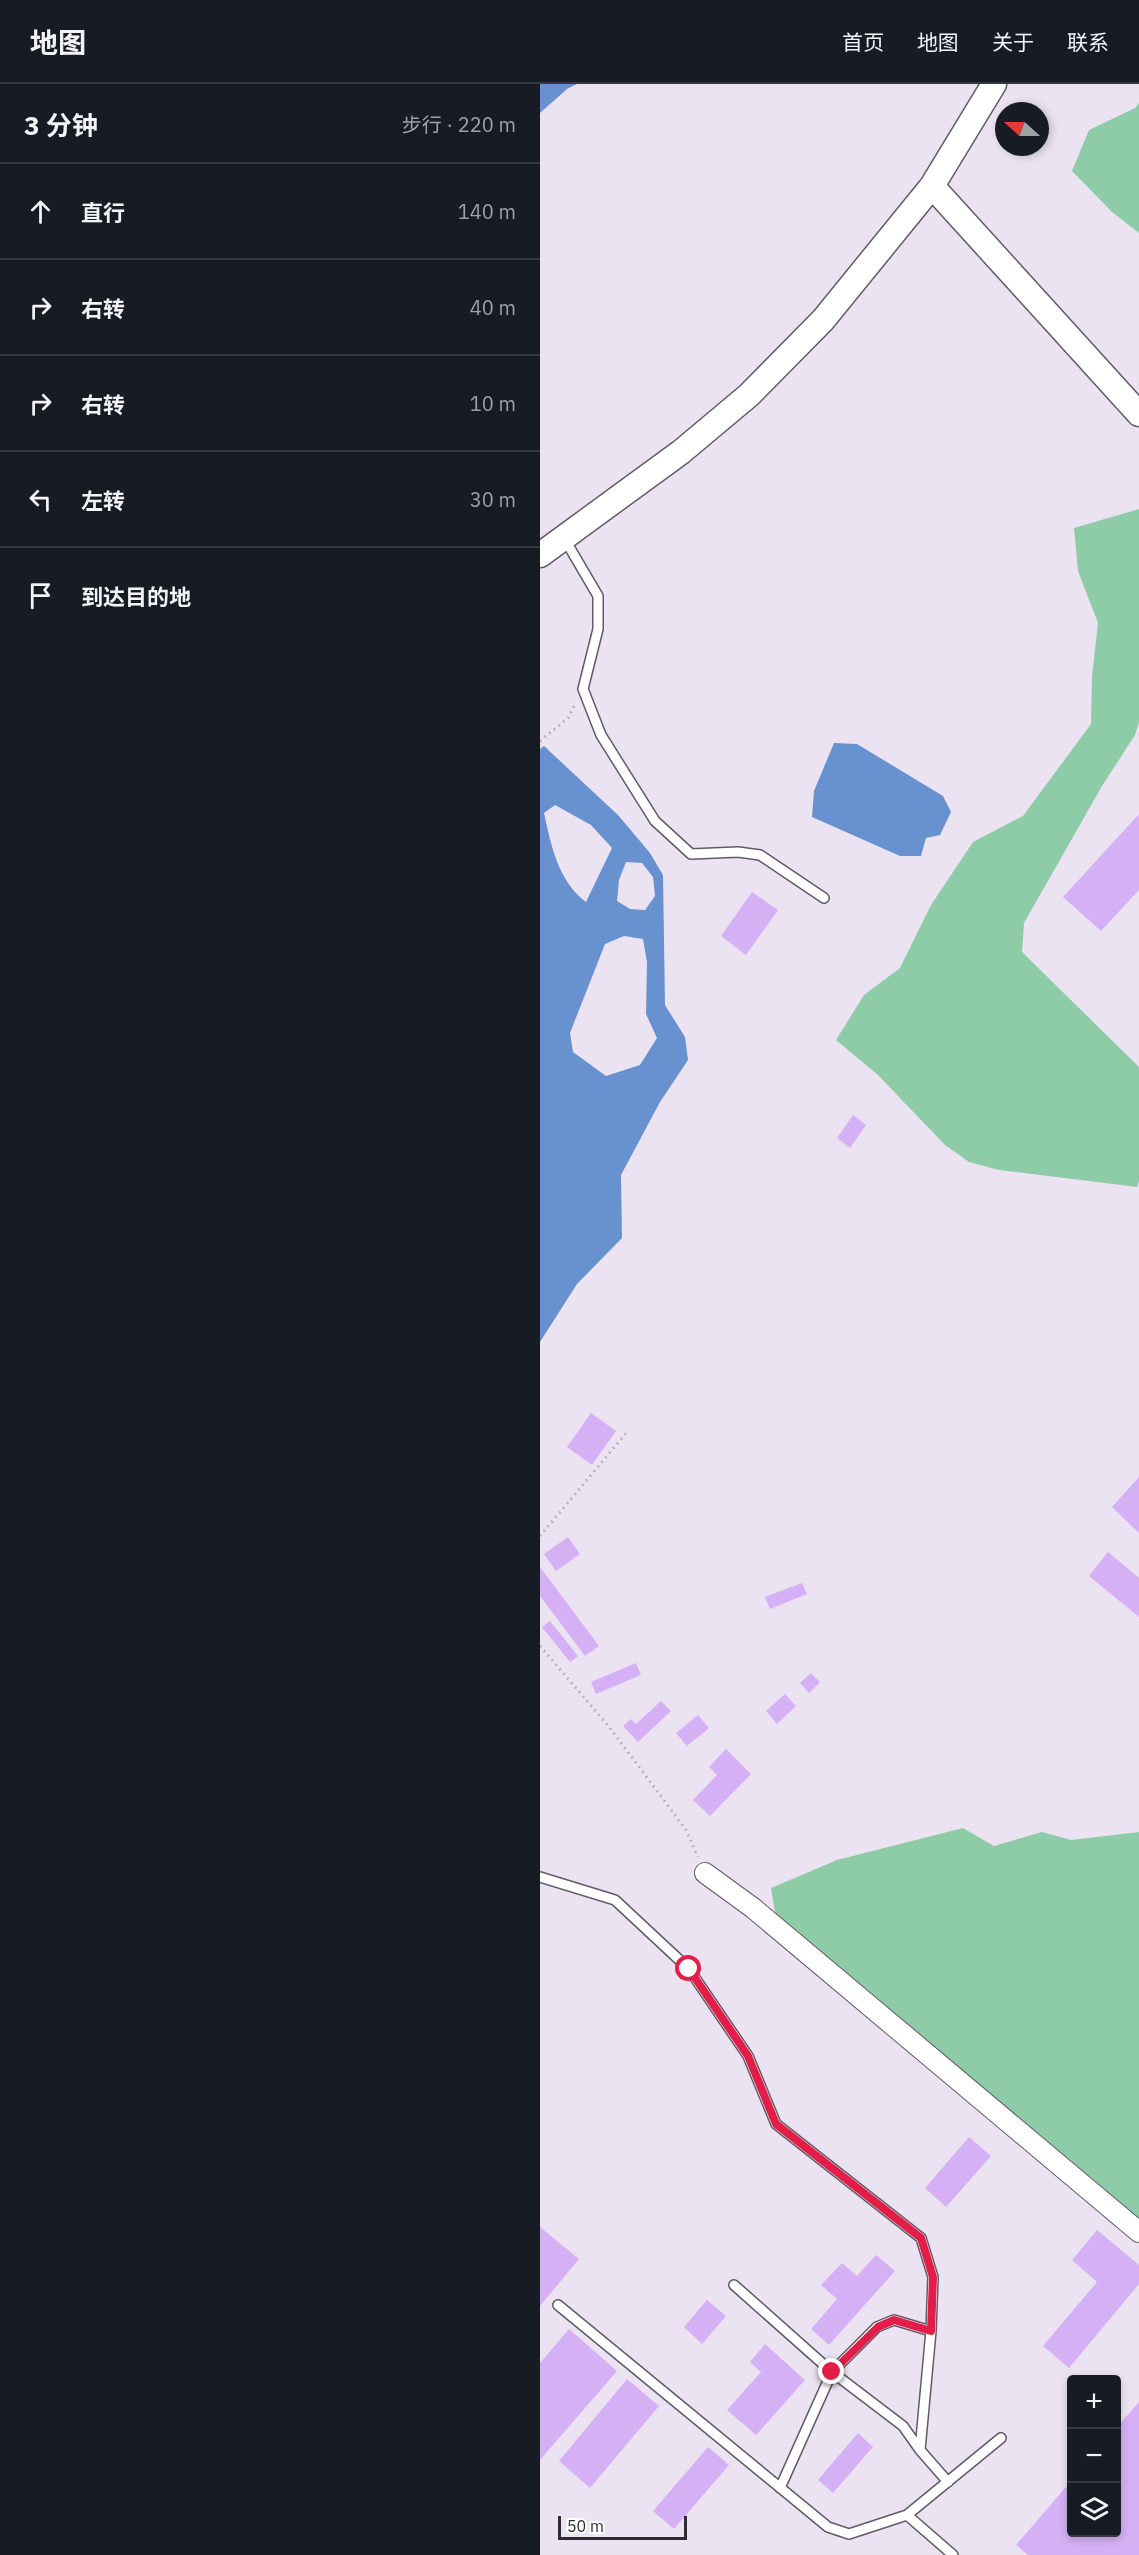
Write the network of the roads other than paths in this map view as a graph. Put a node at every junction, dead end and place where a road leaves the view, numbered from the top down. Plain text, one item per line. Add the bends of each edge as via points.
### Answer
1 (994, 84) edge
2 (932, 186) junction
3 (1139, 414) edge
4 (564, 538) junction
5 (540, 555) edge
6 (824, 898) dead end
7 (705, 1873) road end
8 (540, 1877) edge
9 (1139, 2232) edge
10 (734, 2285) dead end
11 (558, 2305) dead end
12 (931, 2331) junction
13 (832, 2372) junction
14 (1001, 2438) dead end
15 (920, 2450) junction
16 (948, 2481) junction
17 (780, 2488) junction
18 (907, 2515) junction
19 (953, 2555) edge

1 - 2 street
2 - 3 street
2 - 4 street via 823,320 749,395 681,452
4 - 5 street
4 - 6 lane via 598,596 598,629 583,689 601,735 656,821 691,854 760,855
7 - 9 street via 753,1908
8 - 12 lane via 615,1900 689,1969 748,2056 776,2124 921,2238 933,2277
10 - 13 lane
11 - 17 lane
12 - 13 lane via 894,2320 878,2327
12 - 15 lane
13 - 15 lane via 903,2426
13 - 17 lane
14 - 16 lane
15 - 16 lane
16 - 18 lane
17 - 18 lane via 828,2527 849,2534
18 - 19 lane

